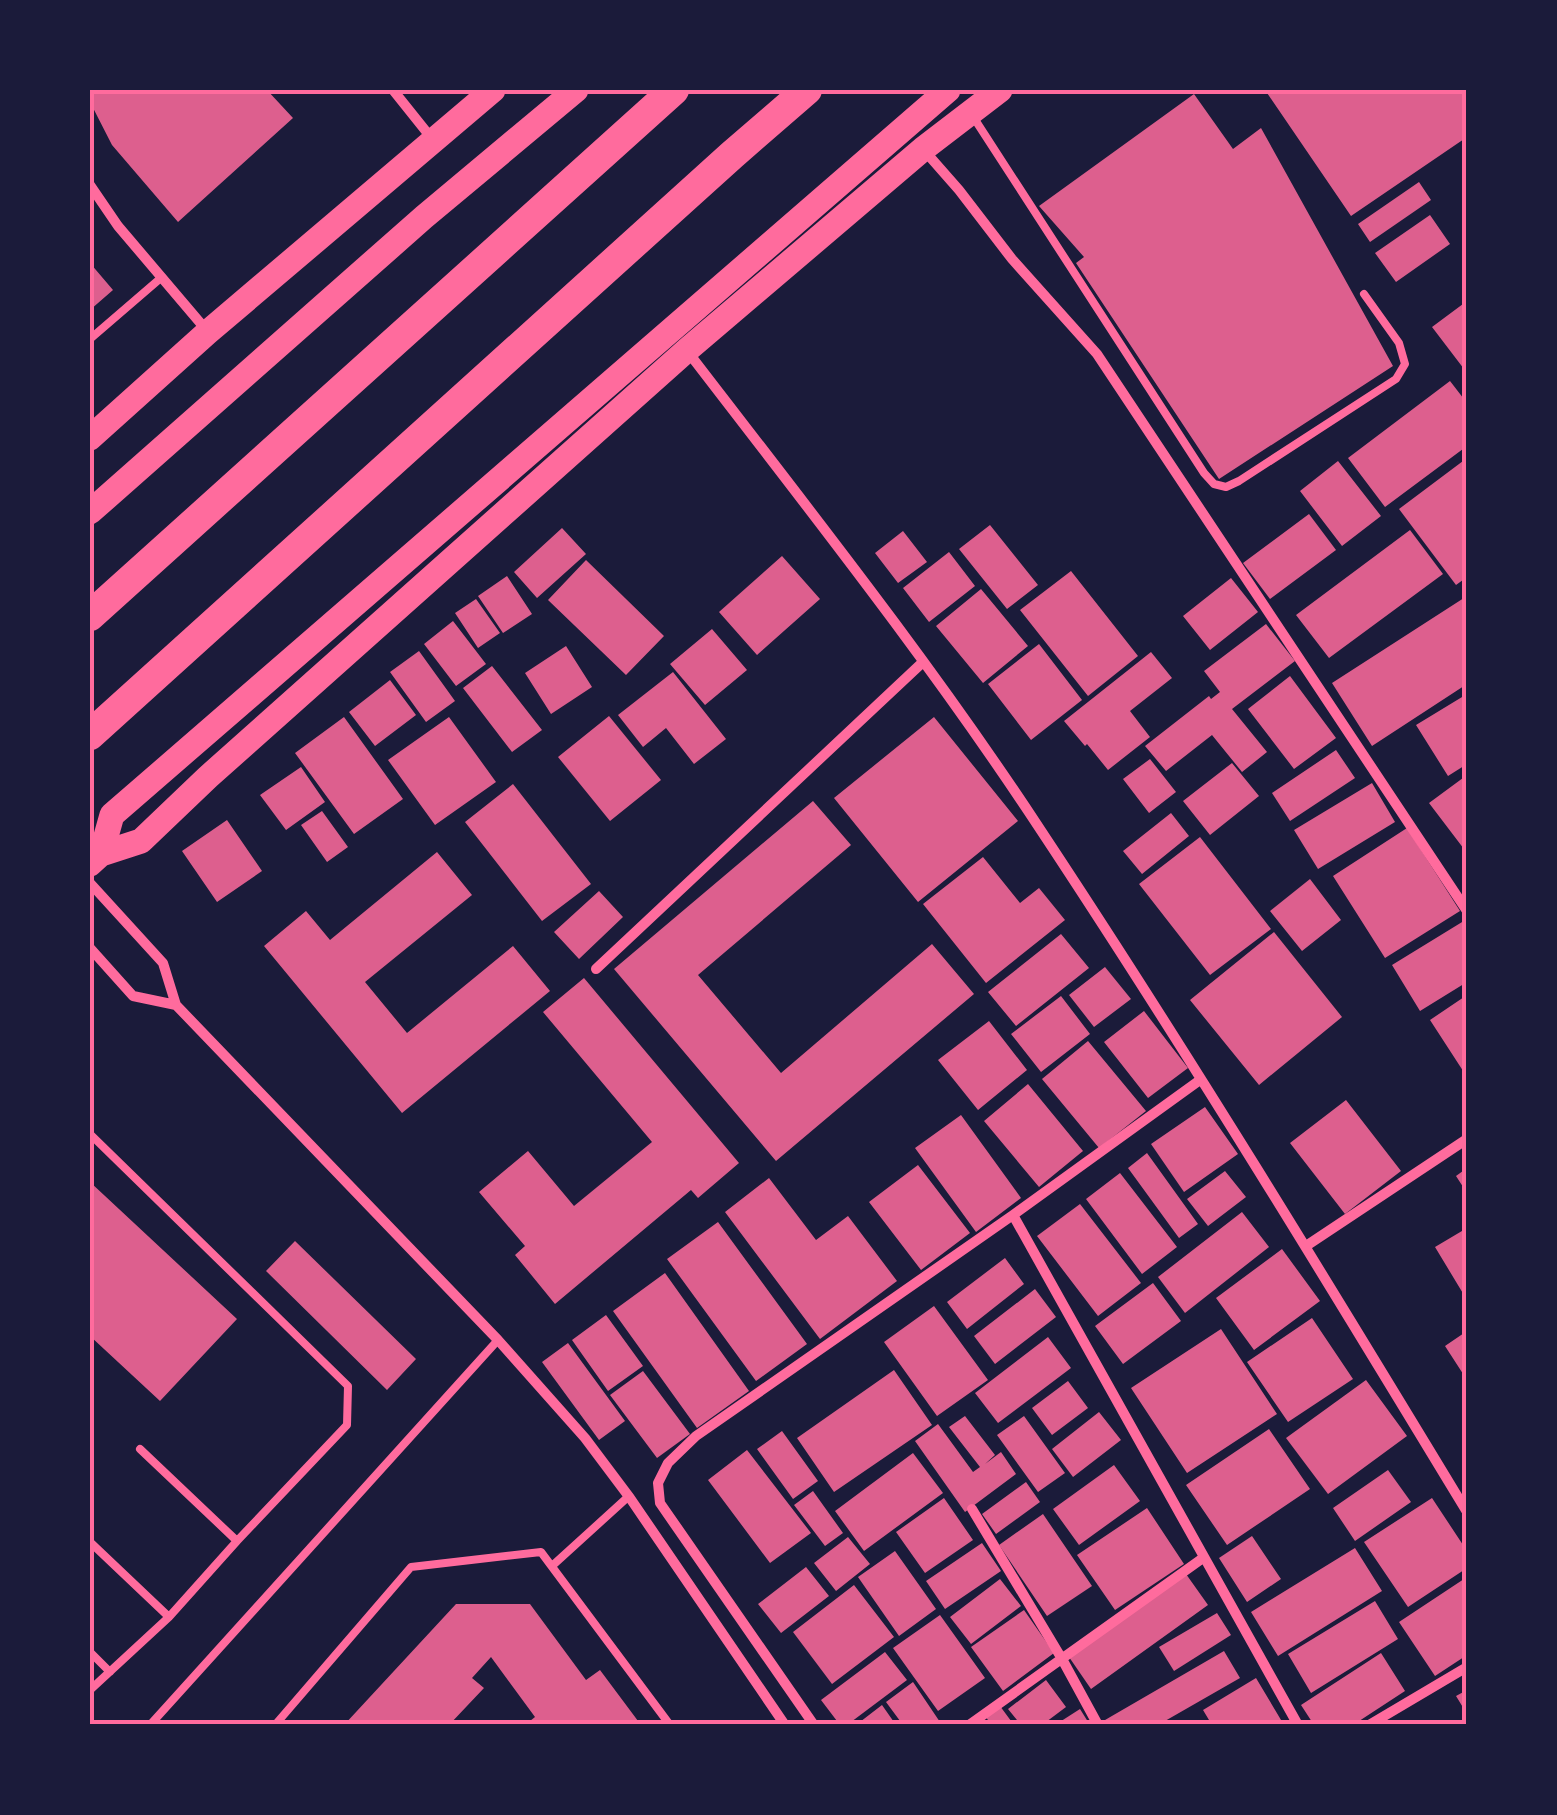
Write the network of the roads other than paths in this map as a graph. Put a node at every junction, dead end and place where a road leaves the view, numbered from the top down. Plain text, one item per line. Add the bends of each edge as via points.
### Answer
1 (393, 90) edge
2 (493, 90) edge
3 (576, 90) edge
4 (674, 90) edge
5 (807, 90) edge
6 (948, 90) edge
7 (1000, 90) edge
8 (970, 112) junction
9 (434, 141) junction
10 (923, 148) junction
11 (90, 185) edge
12 (162, 277) junction
13 (1364, 294) dead end
14 (208, 332) junction
15 (90, 339) edge
16 (687, 350) junction
17 (90, 438) edge
18 (90, 512) edge
19 (90, 616) edge
20 (923, 662) junction
21 (90, 735) edge
22 (95, 859) edge
23 (90, 883) edge
24 (1467, 912) edge
25 (90, 948) edge
26 (596, 969) dead end
27 (176, 1006) junction
28 (1200, 1080) junction
29 (90, 1134) edge
30 (1467, 1139) edge
31 (1013, 1215) junction
32 (1306, 1246) junction
33 (498, 1340) junction
34 (140, 1448) dead end
35 (629, 1496) junction
36 (972, 1509) dead end
37 (1467, 1512) edge
38 (236, 1541) junction
39 (90, 1542) edge
40 (1203, 1558) junction
41 (552, 1566) junction
42 (169, 1617) junction
43 (90, 1652) edge
44 (1062, 1659) junction
45 (1467, 1667) edge
46 (110, 1672) junction
47 (90, 1690) edge
48 (150, 1725) edge
49 (275, 1725) edge
50 (670, 1725) edge
51 (786, 1725) edge
52 (814, 1725) edge
53 (969, 1725) edge
54 (1098, 1725) edge
55 (1298, 1725) edge
56 (1370, 1725) edge

1 - 9 street
2 - 9 main road
3 - 18 main road
4 - 19 highway
5 - 21 highway
6 - 22 main road via 112,815
7 - 8 main road
8 - 10 main road
8 - 13 lane via 1214,484 1240,481 1396,379 1404,364 1399,343
9 - 14 main road
10 - 16 main road
10 - 24 street via 1097,354
11 - 12 street
12 - 14 street
12 - 15 lane
14 - 17 main road
16 - 20 street
16 - 22 main road via 141,840
20 - 26 street
20 - 28 street via 1037,824
23 - 27 street via 164,962
25 - 27 street via 133,996
27 - 33 street
28 - 31 street
28 - 32 street
29 - 38 lane via 348,1386 347,1425
30 - 32 street
31 - 40 street
31 - 52 street via 696,1436 658,1483 660,1502
32 - 37 street
33 - 35 street
33 - 48 lane
34 - 38 lane
35 - 41 lane
35 - 51 street
36 - 44 street
38 - 42 lane
39 - 42 lane
40 - 44 street
40 - 55 street
41 - 49 lane via 541,1552 411,1567
41 - 50 lane
42 - 46 lane
43 - 46 lane
44 - 53 street
44 - 54 street
45 - 56 street
46 - 47 lane

